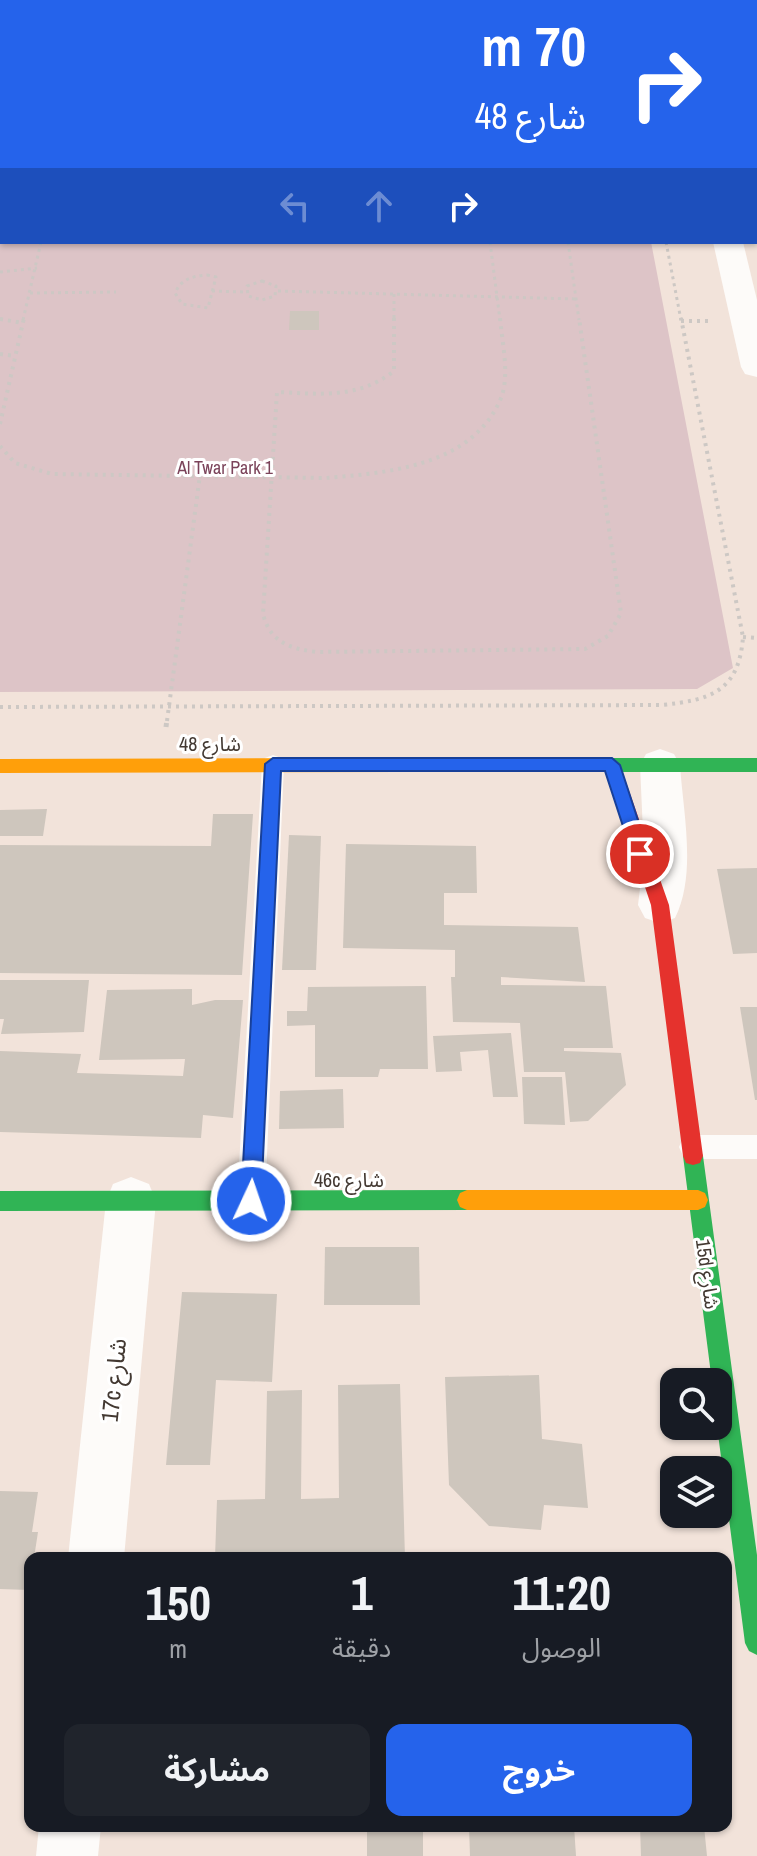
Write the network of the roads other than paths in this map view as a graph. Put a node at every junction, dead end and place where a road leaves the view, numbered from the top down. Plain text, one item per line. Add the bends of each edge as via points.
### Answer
1 (728, 244) edge
2 (757, 367) edge
3 (273, 764) junction
4 (612, 765) junction
5 (660, 765) junction
6 (757, 765) edge
7 (0, 766) edge
8 (660, 905) junction
9 (692, 1147) junction
10 (757, 1147) edge
11 (698, 1200) junction
12 (0, 1201) edge
13 (131, 1201) junction
14 (251, 1201) junction
15 (97, 1552) edge
16 (757, 1643) edge
17 (69, 1832) edge
18 (67, 1856) edge

1 - 2 street
3 - 4 street, شارع 48
3 - 7 street, شارع 48
3 - 14 lane
4 - 5 street, شارع 48
4 - 8 street, 15d شارع
5 - 6 street, شارع 48
5 - 8 street, 15d شارع via 665,867
8 - 9 street, 15d شارع
9 - 10 lane
9 - 11 street, 15d شارع
11 - 14 street, 46c شارع
11 - 16 street, 15d شارع
12 - 13 street, 46c شارع
13 - 14 street, 46c شارع
13 - 15 street, 17c شارع
17 - 18 street

